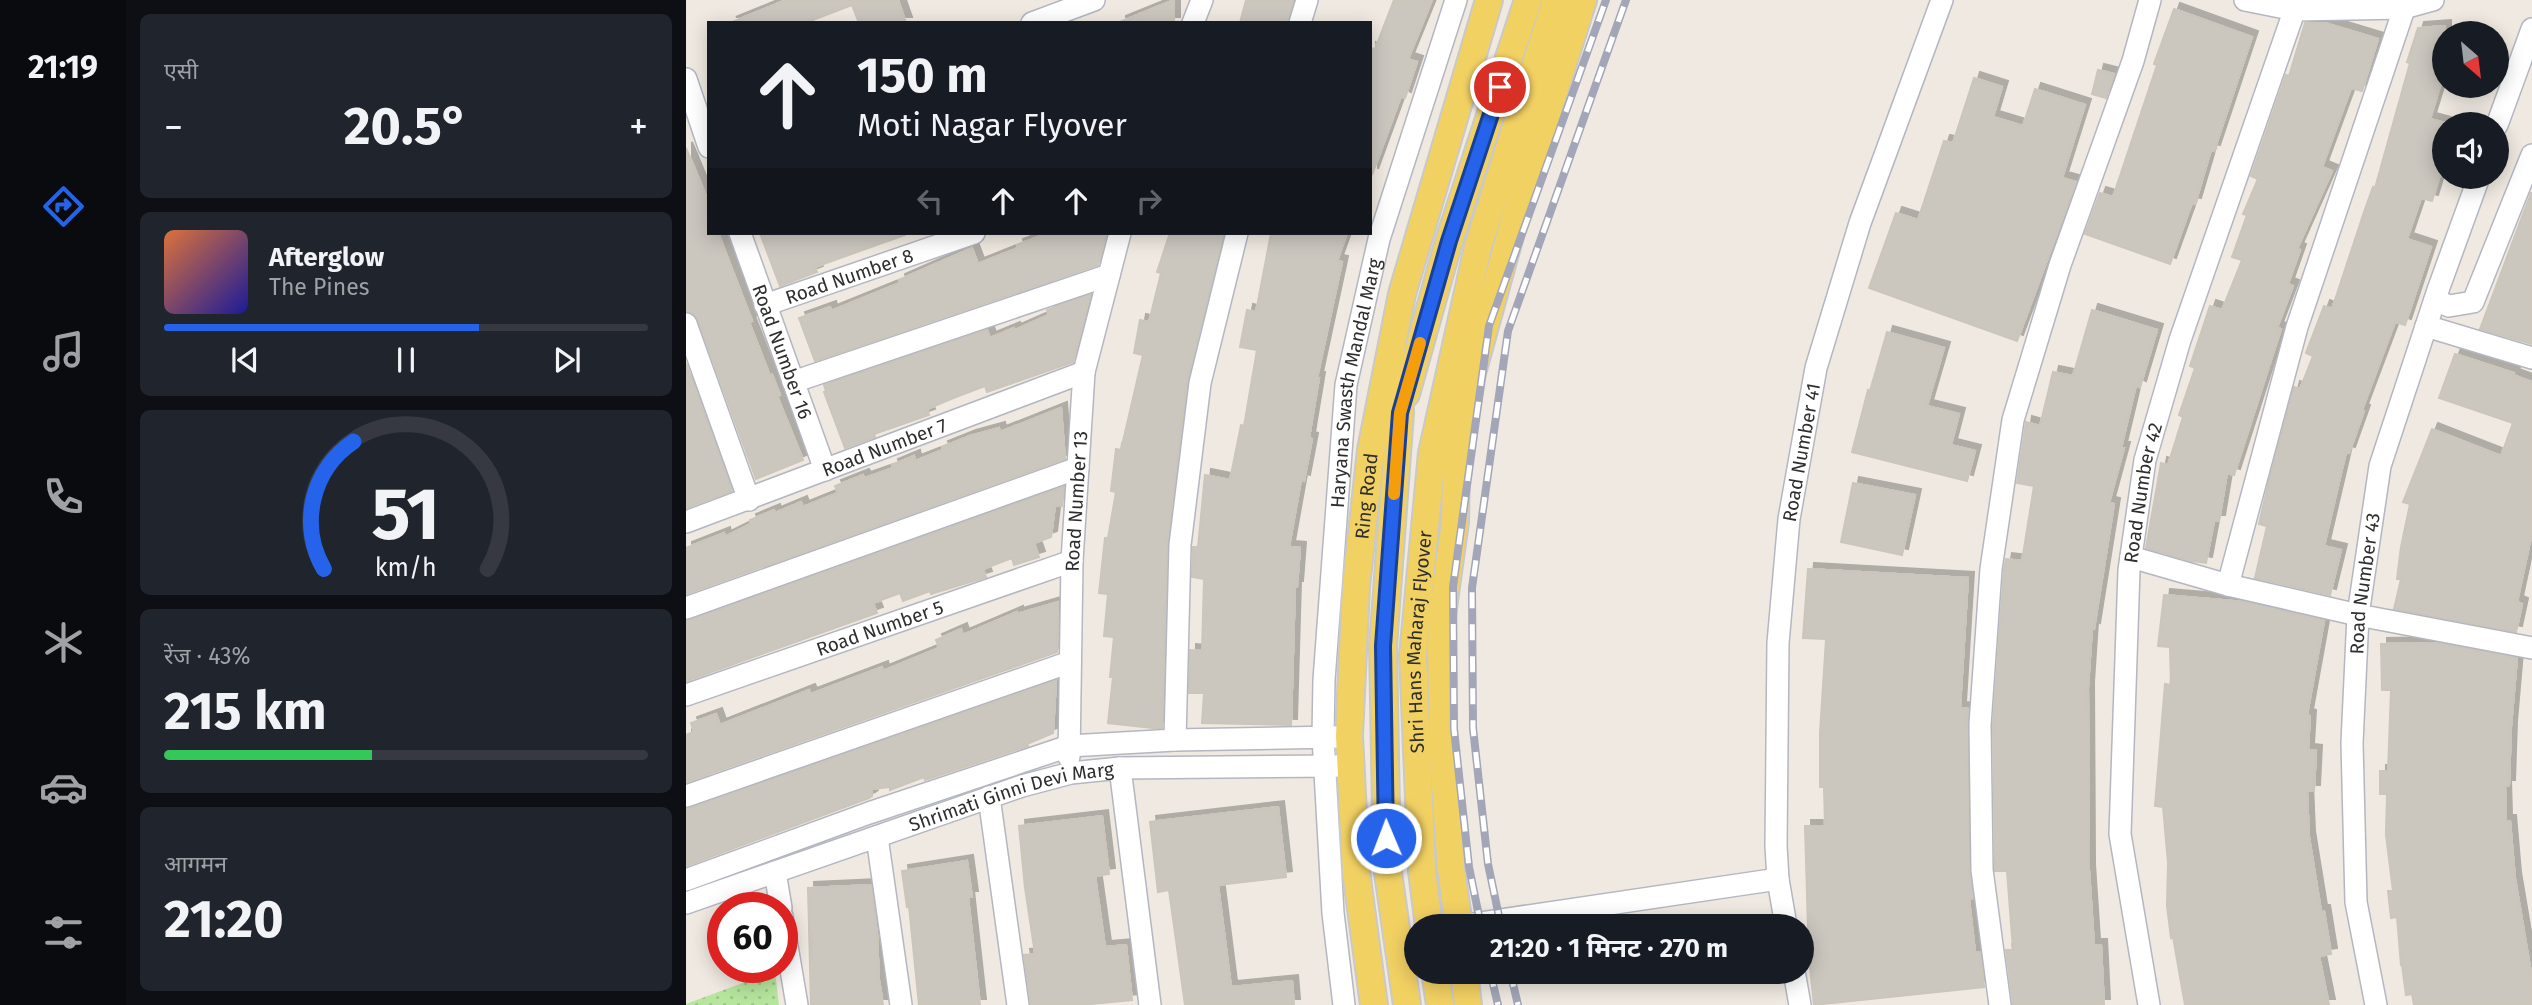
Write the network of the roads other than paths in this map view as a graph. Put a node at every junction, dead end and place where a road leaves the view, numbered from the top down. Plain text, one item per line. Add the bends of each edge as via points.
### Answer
1 (1094, 0) edge
2 (1202, 0) edge
3 (1307, 0) edge
4 (1456, 0) edge
5 (1489, 0) edge
6 (1528, 0) edge
7 (1556, 0) edge
8 (1942, 0) edge
9 (2150, 0) edge
10 (2245, 0) edge
11 (2433, 0) edge
12 (1581, 1) edge
13 (2405, 4) edge
14 (2296, 5) edge
15 (1037, 21) edge
16 (1194, 21) edge
17 (1301, 21) edge
18 (2532, 29) edge
19 (686, 79) edge
20 (2502, 112) edge
21 (707, 140) edge
22 (2532, 155) edge
23 (2475, 189) edge
24 (741, 235) edge
25 (968, 235) edge
26 (1119, 235) edge
27 (1237, 235) edge
28 (1109, 275) junction
29 (1402, 294) junction
30 (2435, 300) junction
31 (765, 305) junction
32 (686, 324) edge
33 (2426, 326) junction
34 (2532, 358) edge
35 (1084, 372) junction
36 (793, 382) junction
37 (1400, 413) junction
38 (1432, 453) junction
39 (1078, 468) junction
40 (825, 470) junction
41 (749, 499) junction
42 (686, 522) edge
43 (2131, 557) junction
44 (1072, 561) junction
45 (2228, 585) junction
46 (686, 608) edge
47 (1442, 615) junction
48 (2358, 615) junction
49 (2532, 648) edge
50 (1070, 662) junction
51 (686, 695) edge
52 (1336, 737) junction
53 (1175, 740) junction
54 (1069, 746) junction
55 (1338, 766) junction
56 (1120, 768) junction
57 (1068, 774) junction
58 (686, 796) edge
59 (989, 797) junction
60 (877, 837) junction
61 (775, 872) junction
62 (1778, 879) junction
63 (686, 880) edge
64 (778, 892) edge
65 (686, 904) edge
66 (1427, 914) edge
67 (1457, 914) edge
68 (1540, 914) edge
69 (1784, 914) edge
70 (793, 983) edge
71 (1437, 984) edge
72 (1466, 984) edge
73 (1796, 984) edge
74 (797, 1005) edge
75 (901, 1005) edge
76 (1018, 1005) edge
77 (1150, 1005) edge
78 (1344, 1005) edge
79 (1374, 1005) edge
80 (1407, 1005) edge
81 (1440, 1005) edge
82 (1468, 1005) edge
83 (1800, 1005) edge
84 (2000, 1005) edge
85 (2149, 1005) edge
86 (2376, 1005) edge

1 - 15 street
2 - 16 street
3 - 17 street
4 - 52 street, Haryana Swasth Mandal Marg via 1379,239 1346,385 1324,680
5 - 29 main road, Ring Road
6 - 37 main road via 1449,241
7 - 38 main road, Shri Hans Maharaj Flyover via 1478,247
8 - 62 street, Road Number 41 via 1860,223 1816,368 1789,519 1778,643
9 - 84 street via 2013,420 1991,569 1980,724 1982,870
10 - 14 street
11 - 13 street
12 - 47 main road via 1472,373 1456,468 1455,522
13 - 14 street
13 - 45 street via 2297,327
14 - 43 street, Road Number 42 via 2180,340 2145,460
18 - 20 street
19 - 21 street
22 - 30 street via 2473,302 2449,306
23 - 30 street, Road Number 43
24 - 31 street, Road Number 16
25 - 31 street, Road Number 8
26 - 28 street, Road Number 13
27 - 53 street via 1200,383 1180,545
28 - 35 street, Road Number 13
28 - 36 street
29 - 37 main road via 1397,362
29 - 52 main road, Ring Road via 1371,450
30 - 33 street, Road Number 43
31 - 36 street, Road Number 16
32 - 41 street
33 - 34 street
33 - 48 street, Road Number 43 via 2380,466
35 - 39 street, Road Number 13
35 - 40 street, Road Number 7
36 - 40 street, Road Number 16
37 - 80 main road, Shri Hans Maharaj Flyover via 1383,646 1387,866
38 - 47 main road via 1441,513
38 - 66 main road, Shri Hans Maharaj Flyover via 1413,655
39 - 44 street, Road Number 13
39 - 46 street
40 - 41 street, Road Number 7
41 - 42 street, Road Number 7
43 - 45 street
43 - 85 street, Road Number 42 via 2120,834
44 - 50 street, Road Number 13
44 - 51 street, Road Number 5
45 - 48 street
47 - 67 main road via 1443,756
48 - 49 street
48 - 86 street, Road Number 43 via 2352,743 2356,902
50 - 54 street, Road Number 13
50 - 58 street
52 - 53 street, Shrimati Ginni Devi Marg
52 - 55 main road, Ring Road
53 - 54 street, Shrimati Ginni Devi Marg
54 - 57 street, Road Number 13
54 - 63 street, Shrimati Ginni Devi Marg
55 - 56 street, Shrimati Ginni Devi Marg
55 - 78 street via 1333,913
55 - 79 main road, Ring Road
56 - 57 street, Shrimati Ginni Devi Marg
56 - 77 street
57 - 59 street, Shrimati Ginni Devi Marg
59 - 60 street, Shrimati Ginni Devi Marg
59 - 76 street
60 - 61 street, Shrimati Ginni Devi Marg
60 - 75 street
61 - 64 street
61 - 65 street, Shrimati Ginni Devi Marg
62 - 68 street
62 - 69 street, Road Number 41
70 - 74 street
71 - 81 main road
72 - 82 main road
73 - 83 street

